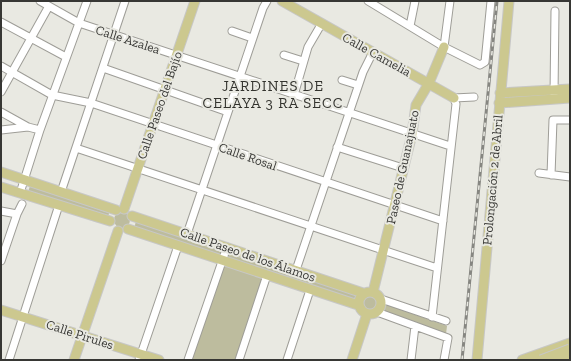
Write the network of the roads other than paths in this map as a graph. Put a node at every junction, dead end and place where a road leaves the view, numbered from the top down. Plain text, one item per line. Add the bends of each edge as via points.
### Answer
1 (40, 1) edge
2 (87, 1) edge
3 (125, 1) edge
4 (194, 1) edge
5 (266, 1) edge
6 (282, 1) edge
7 (369, 1) edge
8 (414, 1) edge
9 (450, 1) edge
10 (491, 1) edge
11 (509, 1) edge
12 (49, 6) junction
13 (556, 11) dead end
14 (1, 22) edge
15 (79, 23) junction
16 (322, 23) junction
17 (410, 26) junction
18 (232, 31) dead end
19 (114, 35) junction
20 (31, 38) junction
21 (252, 38) junction
22 (444, 47) junction
23 (373, 52) junction
24 (175, 55) junction
25 (284, 56) dead end
26 (66, 57) junction
27 (304, 61) junction
28 (1, 66) edge
29 (103, 68) junction
30 (12, 72) junction
31 (239, 77) junction
32 (342, 80) dead end
33 (429, 84) junction
34 (358, 85) junction
35 (164, 89) junction
36 (570, 89) edge
37 (1, 92) edge
38 (500, 93) junction
39 (294, 94) junction
40 (554, 94) junction
41 (52, 95) junction
42 (474, 97) dead end
43 (454, 98) junction
44 (570, 98) edge
45 (91, 103) junction
46 (499, 103) junction
47 (1, 112) edge
48 (228, 112) junction
49 (349, 113) junction
50 (570, 120) edge
51 (152, 123) junction
52 (28, 127) junction
53 (1, 130) edge
54 (40, 130) junction
55 (412, 134) junction
56 (216, 146) junction
57 (450, 146) junction
58 (337, 147) junction
59 (76, 148) junction
60 (138, 168) junction
61 (404, 168) junction
62 (1, 172) edge
63 (539, 173) dead end
64 (551, 175) junction
65 (570, 177) edge
66 (24, 180) junction
67 (325, 182) junction
68 (1, 188) edge
69 (202, 189) junction
70 (61, 192) junction
71 (20, 193) junction
72 (22, 204) dead end
73 (59, 205) junction
74 (395, 205) junction
75 (120, 209) junction
76 (1, 211) edge
77 (17, 214) junction
78 (132, 216) junction
79 (443, 220) junction
80 (110, 221) junction
81 (310, 226) junction
82 (128, 229) junction
83 (118, 231) junction
84 (187, 234) junction
85 (4, 244) edge
86 (178, 246) junction
87 (227, 247) junction
88 (384, 250) junction
89 (222, 260) junction
90 (1, 261) edge
91 (437, 268) junction
92 (296, 270) junction
93 (267, 275) junction
94 (310, 290) junction
95 (373, 292) junction
96 (363, 293) junction
97 (381, 299) junction
98 (358, 305) junction
99 (1, 310) edge
100 (377, 312) junction
101 (367, 314) junction
102 (24, 316) junction
103 (432, 317) junction
104 (446, 321) dead end
105 (415, 326) junction
106 (82, 335) junction
107 (570, 344) edge
108 (570, 349) edge
109 (549, 350) junction
110 (140, 357) edge
111 (570, 357) edge
112 (9, 360) edge
113 (74, 360) edge
114 (159, 360) edge
115 (188, 360) edge
116 (239, 360) edge
117 (287, 360) edge
118 (352, 360) edge
119 (411, 360) edge
120 (444, 360) edge
121 (477, 360) edge
122 (522, 360) edge
123 (541, 360) edge
124 (558, 360) edge

1 - 12 street, Calle Azalea
2 - 15 street
3 - 19 street
4 - 24 main road, Calle Paseo del Bajío
5 - 21 street
6 - 16 main road, Calle Camelia
7 - 17 street
8 - 17 street
9 - 22 street
10 - 22 street via 485,62 480,66
11 - 38 main road, Prolongación 2 de Abril
12 - 15 street, Calle Azalea
12 - 20 street
13 - 40 street
14 - 20 street
15 - 19 street, Calle Azalea
15 - 26 street
16 - 23 main road, Calle Camelia
16 - 27 street via 308,47
17 - 22 street
18 - 21 street
19 - 24 street, Calle Azalea
19 - 29 street
20 - 26 street
20 - 30 street
21 - 31 street
22 - 33 main road, Paseo de Guanajuato
23 - 33 main road, Calle Camelia
23 - 34 street
24 - 31 street, Calle Azalea
24 - 35 main road, Calle Paseo del Bajío
25 - 27 street
26 - 41 street
27 - 39 street
28 - 30 street, Calle Rosal
29 - 35 street
29 - 45 street
30 - 37 street
30 - 41 street, Calle Rosal
31 - 39 street, Calle Azalea
31 - 48 street
32 - 34 street
33 - 43 main road, Calle Camelia
33 - 55 main road, Paseo de Guanajuato via 416,105
34 - 49 street
35 - 48 street
35 - 51 main road, Calle Paseo del Bajío
36 - 40 main road
38 - 40 main road
38 - 46 main road, Prolongación 2 de Abril
39 - 49 street, Calle Azalea
40 - 44 main road
40 - 46 main road
41 - 45 street, Calle Rosal
41 - 54 street
42 - 43 street
43 - 57 street via 456,104
45 - 51 street, Calle Rosal
45 - 59 street
46 - 121 main road, Prolongación 2 de Abril
47 - 52 street
48 - 56 street
49 - 55 street, Calle Azalea
49 - 58 street
50 - 64 street via 553,120
51 - 56 street, Calle Rosal
51 - 60 main road, Calle Paseo del Bajío
52 - 53 street
52 - 54 street
54 - 66 street
55 - 57 street, Calle Azalea
55 - 61 main road, Paseo de Guanajuato
56 - 67 street, Calle Rosal
56 - 69 street
57 - 79 street
58 - 61 street
58 - 67 street
59 - 60 street
59 - 70 street
60 - 69 street
60 - 75 main road, Calle Paseo del Bajío
61 - 74 main road, Paseo de Guanajuato
62 - 66 main road
63 - 64 street
64 - 65 street
66 - 70 main road
66 - 71 street
67 - 74 street, Calle Rosal
67 - 81 street
68 - 71 main road
69 - 81 street
69 - 84 street
70 - 75 main road
71 - 73 main road
72 - 77 street
73 - 80 main road
73 - 102 street
74 - 79 street, Calle Rosal
74 - 88 main road, Paseo de Guanajuato
75 - 78 main road
75 - 80 main road via 111,214
76 - 77 street
77 - 85 street
78 - 82 main road
78 - 84 main road, Calle Paseo de los Álamos
79 - 91 street
80 - 83 main road via 112,227
81 - 88 street
81 - 92 street
82 - 83 main road
82 - 86 main road, Calle Paseo de los Álamos
83 - 106 main road
84 - 87 main road, Calle Paseo de los Álamos
85 - 90 street
86 - 89 main road, Calle Paseo de los Álamos
86 - 110 street
87 - 89 street
87 - 92 main road, Calle Paseo de los Álamos
88 - 91 street
88 - 95 main road, Paseo de Guanajuato
89 - 93 main road, Calle Paseo de los Álamos
89 - 115 street
91 - 103 street
92 - 96 main road, Calle Paseo de los Álamos
93 - 94 main road, Calle Paseo de los Álamos
93 - 116 street
94 - 98 main road, Calle Paseo de los Álamos
94 - 117 street
95 - 96 main road
95 - 97 main road
96 - 98 main road
97 - 100 main road
97 - 103 street
98 - 101 main road via 361,311
99 - 102 main road, Calle Pirules
100 - 101 main road
100 - 105 street
101 - 118 main road
102 - 106 main road, Calle Pirules
102 - 112 street
103 - 104 street
105 - 119 street
105 - 120 street via 448,338
106 - 110 main road, Calle Pirules
106 - 113 main road
107 - 109 main road
107 - 111 street
108 - 123 main road, bridge
109 - 122 main road
109 - 124 street
110 - 114 main road, Calle Pirules
111 - 124 main road, bridge

